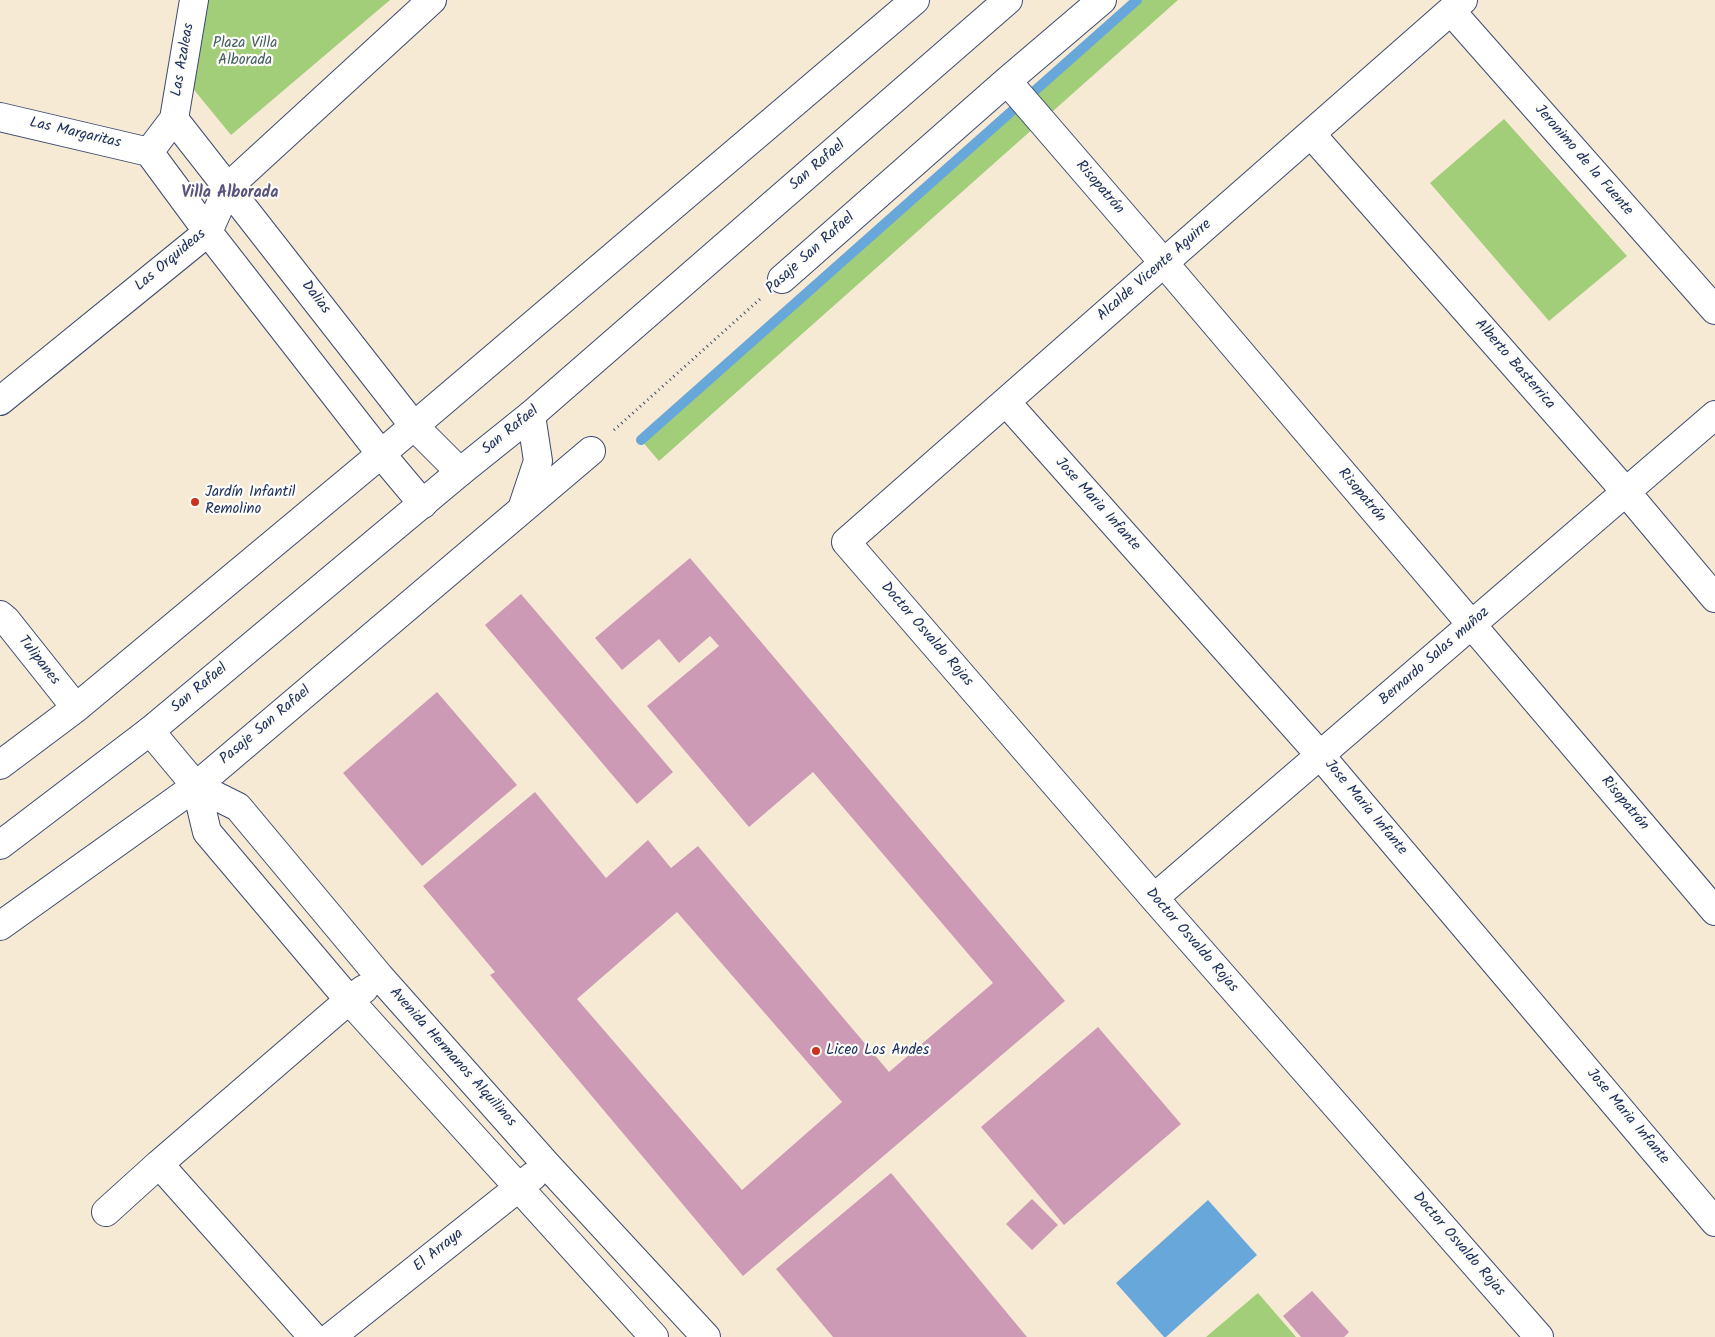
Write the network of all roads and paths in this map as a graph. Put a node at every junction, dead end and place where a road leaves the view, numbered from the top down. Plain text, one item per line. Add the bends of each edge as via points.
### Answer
1 (194, 0) edge
2 (432, 0) edge
3 (1008, 0) edge
4 (1102, 0) edge
5 (910, 2) edge
6 (1457, 6) edge
7 (1007, 81) junction
8 (0, 117) edge
9 (174, 119) junction
10 (1311, 134) junction
11 (149, 152) junction
12 (228, 187) junction
13 (208, 232) junction
14 (1164, 263) junction
15 (782, 279) joint
16 (1715, 310) edge
17 (0, 402) edge
18 (1006, 402) junction
19 (531, 415) junction
20 (1715, 415) edge
21 (414, 426) junction
22 (591, 451) joint
23 (381, 454) junction
24 (460, 472) junction
25 (1626, 492) junction
26 (423, 504) junction
27 (521, 511) junction
28 (846, 542) joint
29 (1715, 598) edge
30 (0, 615) edge
31 (1471, 625) junction
32 (76, 708) junction
33 (150, 731) junction
34 (1320, 755) junction
35 (0, 765) edge
36 (196, 786) junction
37 (0, 845) edge
38 (1154, 898) junction
39 (1715, 911) edge
40 (0, 926) edge
41 (380, 977) junction
42 (349, 1000) junction
43 (159, 1164) junction
44 (546, 1164) junction
45 (519, 1187) junction
46 (106, 1212) dead end
47 (1715, 1222) edge
48 (313, 1337) edge
49 (331, 1337) edge
50 (654, 1337) edge
51 (706, 1337) edge
52 (1539, 1337) edge

1 - 9 street, Las Azaleas
2 - 12 street, Las Orquideas
3 - 19 street, San Rafael
4 - 7 street, Pasaje San Rafael
5 - 21 street
6 - 10 street, Alcalde Vicente Aguirre
6 - 16 street, Jeronimo de la Fuente
7 - 14 street, Risopatrón
7 - 15 street, Pasaje San Rafael
8 - 11 street, Las Margaritas
9 - 11 street
9 - 12 street, Dalias
10 - 14 street, Alcalde Vicente Aguirre
10 - 25 street, Alberto Basterrica
11 - 13 street
12 - 13 street, Las Orquideas
12 - 21 street, Dalias
13 - 17 street, Las Orquideas
13 - 23 street
14 - 18 street, Alcalde Vicente Aguirre
14 - 31 street, Risopatrón
15 - 22 path, Pasaje San Rafael
18 - 28 street, Alcalde Vicente Aguirre
18 - 34 street, Jose Maria Infante
19 - 24 street, San Rafael
19 - 27 street via 538,461
20 - 25 street, Bernardo Salas muñoz
21 - 23 street
21 - 24 street, Dalias
22 - 27 street, Pasaje San Rafael
23 - 26 street
23 - 32 street
24 - 26 street, San Rafael
25 - 29 street, Alberto Basterrica
25 - 31 street, Bernardo Salas muñoz
26 - 33 street, San Rafael
27 - 36 street, Pasaje San Rafael
28 - 38 street, Doctor Osvaldo Rojas
30 - 32 street, Tulipanes
31 - 34 street, Bernardo Salas muñoz
31 - 39 street, Risopatrón
32 - 35 street
33 - 36 street, Avenida Hermanos Alquilinos
33 - 37 street, San Rafael
34 - 38 street, Bernardo Salas muñoz
34 - 47 street, Jose Maria Infante
36 - 40 street, Pasaje San Rafael
36 - 41 street, Avenida Hermanos Alquilinos via 238,807
36 - 42 street, Avenida Hermanos Alquilinos via 207,832
38 - 52 street, Doctor Osvaldo Rojas
41 - 42 street
41 - 44 street, Avenida Hermanos Alquilinos
42 - 43 street
42 - 45 street, Avenida Hermanos Alquilinos
43 - 46 street
43 - 48 street
44 - 45 street, El Arraya
44 - 51 street, Avenida Hermanos Alquilinos
45 - 49 street, El Arraya
45 - 50 street, Avenida Hermanos Alquilinos

